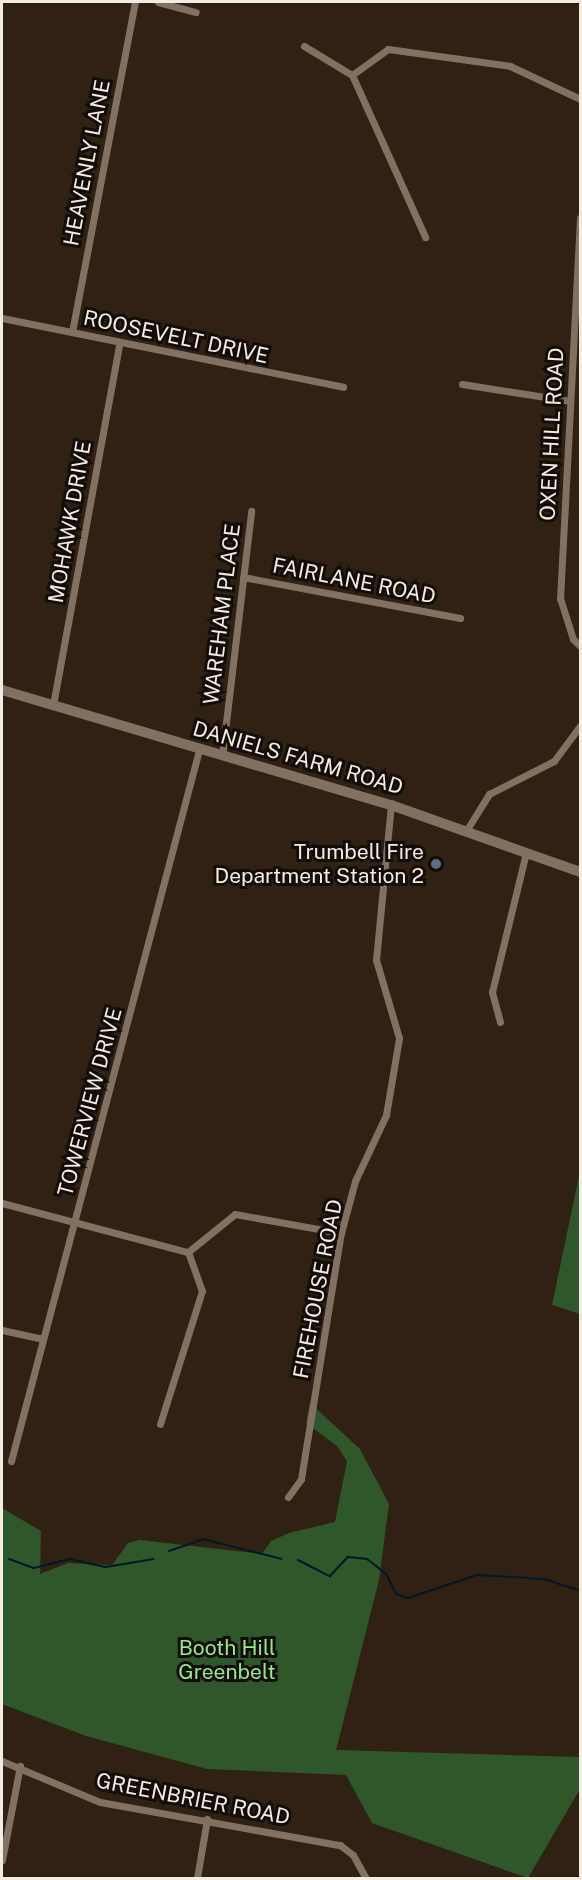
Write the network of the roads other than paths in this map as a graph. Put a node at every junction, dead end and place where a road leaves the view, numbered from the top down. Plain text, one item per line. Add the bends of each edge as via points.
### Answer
1 (135, 2) edge
2 (158, 2) edge
3 (167, 3) edge
4 (196, 12) dead end
5 (304, 46) dead end
6 (352, 75) junction
7 (580, 99) edge
8 (580, 218) edge
9 (425, 237) dead end
10 (2, 318) edge
11 (72, 332) junction
12 (119, 345) junction
13 (462, 384) dead end
14 (343, 387) dead end
15 (570, 401) junction
16 (251, 511) dead end
17 (243, 577) junction
18 (460, 618) dead end
19 (580, 646) edge
20 (2, 690) edge
21 (53, 705) junction
22 (580, 726) edge
23 (199, 750) junction
24 (222, 756) junction
25 (391, 805) junction
26 (466, 831) junction
27 (526, 853) junction
28 (580, 872) edge
29 (500, 1022) dead end
30 (2, 1203) edge
31 (75, 1224) junction
32 (341, 1233) junction
33 (188, 1252) junction
34 (2, 1330) edge
35 (43, 1340) junction
36 (160, 1424) dead end
37 (11, 1461) dead end
38 (288, 1497) dead end
39 (2, 1761) edge
40 (20, 1766) junction
41 (207, 1819) junction
42 (2, 1860) edge
43 (197, 1878) edge
44 (366, 1878) edge

1 - 11 street, HEAVENLY LANE
2 - 3 street
3 - 4 street
5 - 6 street
6 - 7 street via 388,49 510,66
6 - 9 street
8 - 15 street, OXEN HILL ROAD
10 - 11 street, ROOSEVELT DRIVE
11 - 12 street, ROOSEVELT DRIVE
12 - 14 street, ROOSEVELT DRIVE
12 - 21 street, MOHAWK DRIVE
13 - 15 street
15 - 19 street, OXEN HILL ROAD via 560,598 573,639
16 - 17 street, WAREHAM PLACE
17 - 18 street, FAIRLANE ROAD
17 - 24 street, WAREHAM PLACE
20 - 21 main road, DANIELS FARM ROAD
21 - 23 main road, DANIELS FARM ROAD
22 - 26 street via 554,761 489,794
23 - 24 main road, DANIELS FARM ROAD
23 - 31 street, TOWERVIEW DRIVE
24 - 25 main road, DANIELS FARM ROAD
25 - 26 main road, DANIELS FARM ROAD
25 - 32 street, FIREHOUSE ROAD via 376,960 399,1038 386,1115 355,1181
26 - 27 main road, DANIELS FARM ROAD
27 - 28 main road, DANIELS FARM ROAD
27 - 29 street via 492,992
30 - 31 street
31 - 33 street
31 - 35 street, TOWERVIEW DRIVE
32 - 33 street via 235,1214
32 - 38 street, FIREHOUSE ROAD via 301,1479
33 - 36 street via 202,1291
34 - 35 street
35 - 37 street, TOWERVIEW DRIVE
39 - 40 street, GREENBRIER ROAD
40 - 41 street, GREENBRIER ROAD via 100,1802
40 - 42 street
41 - 43 street
41 - 44 street, GREENBRIER ROAD via 340,1845 353,1855

